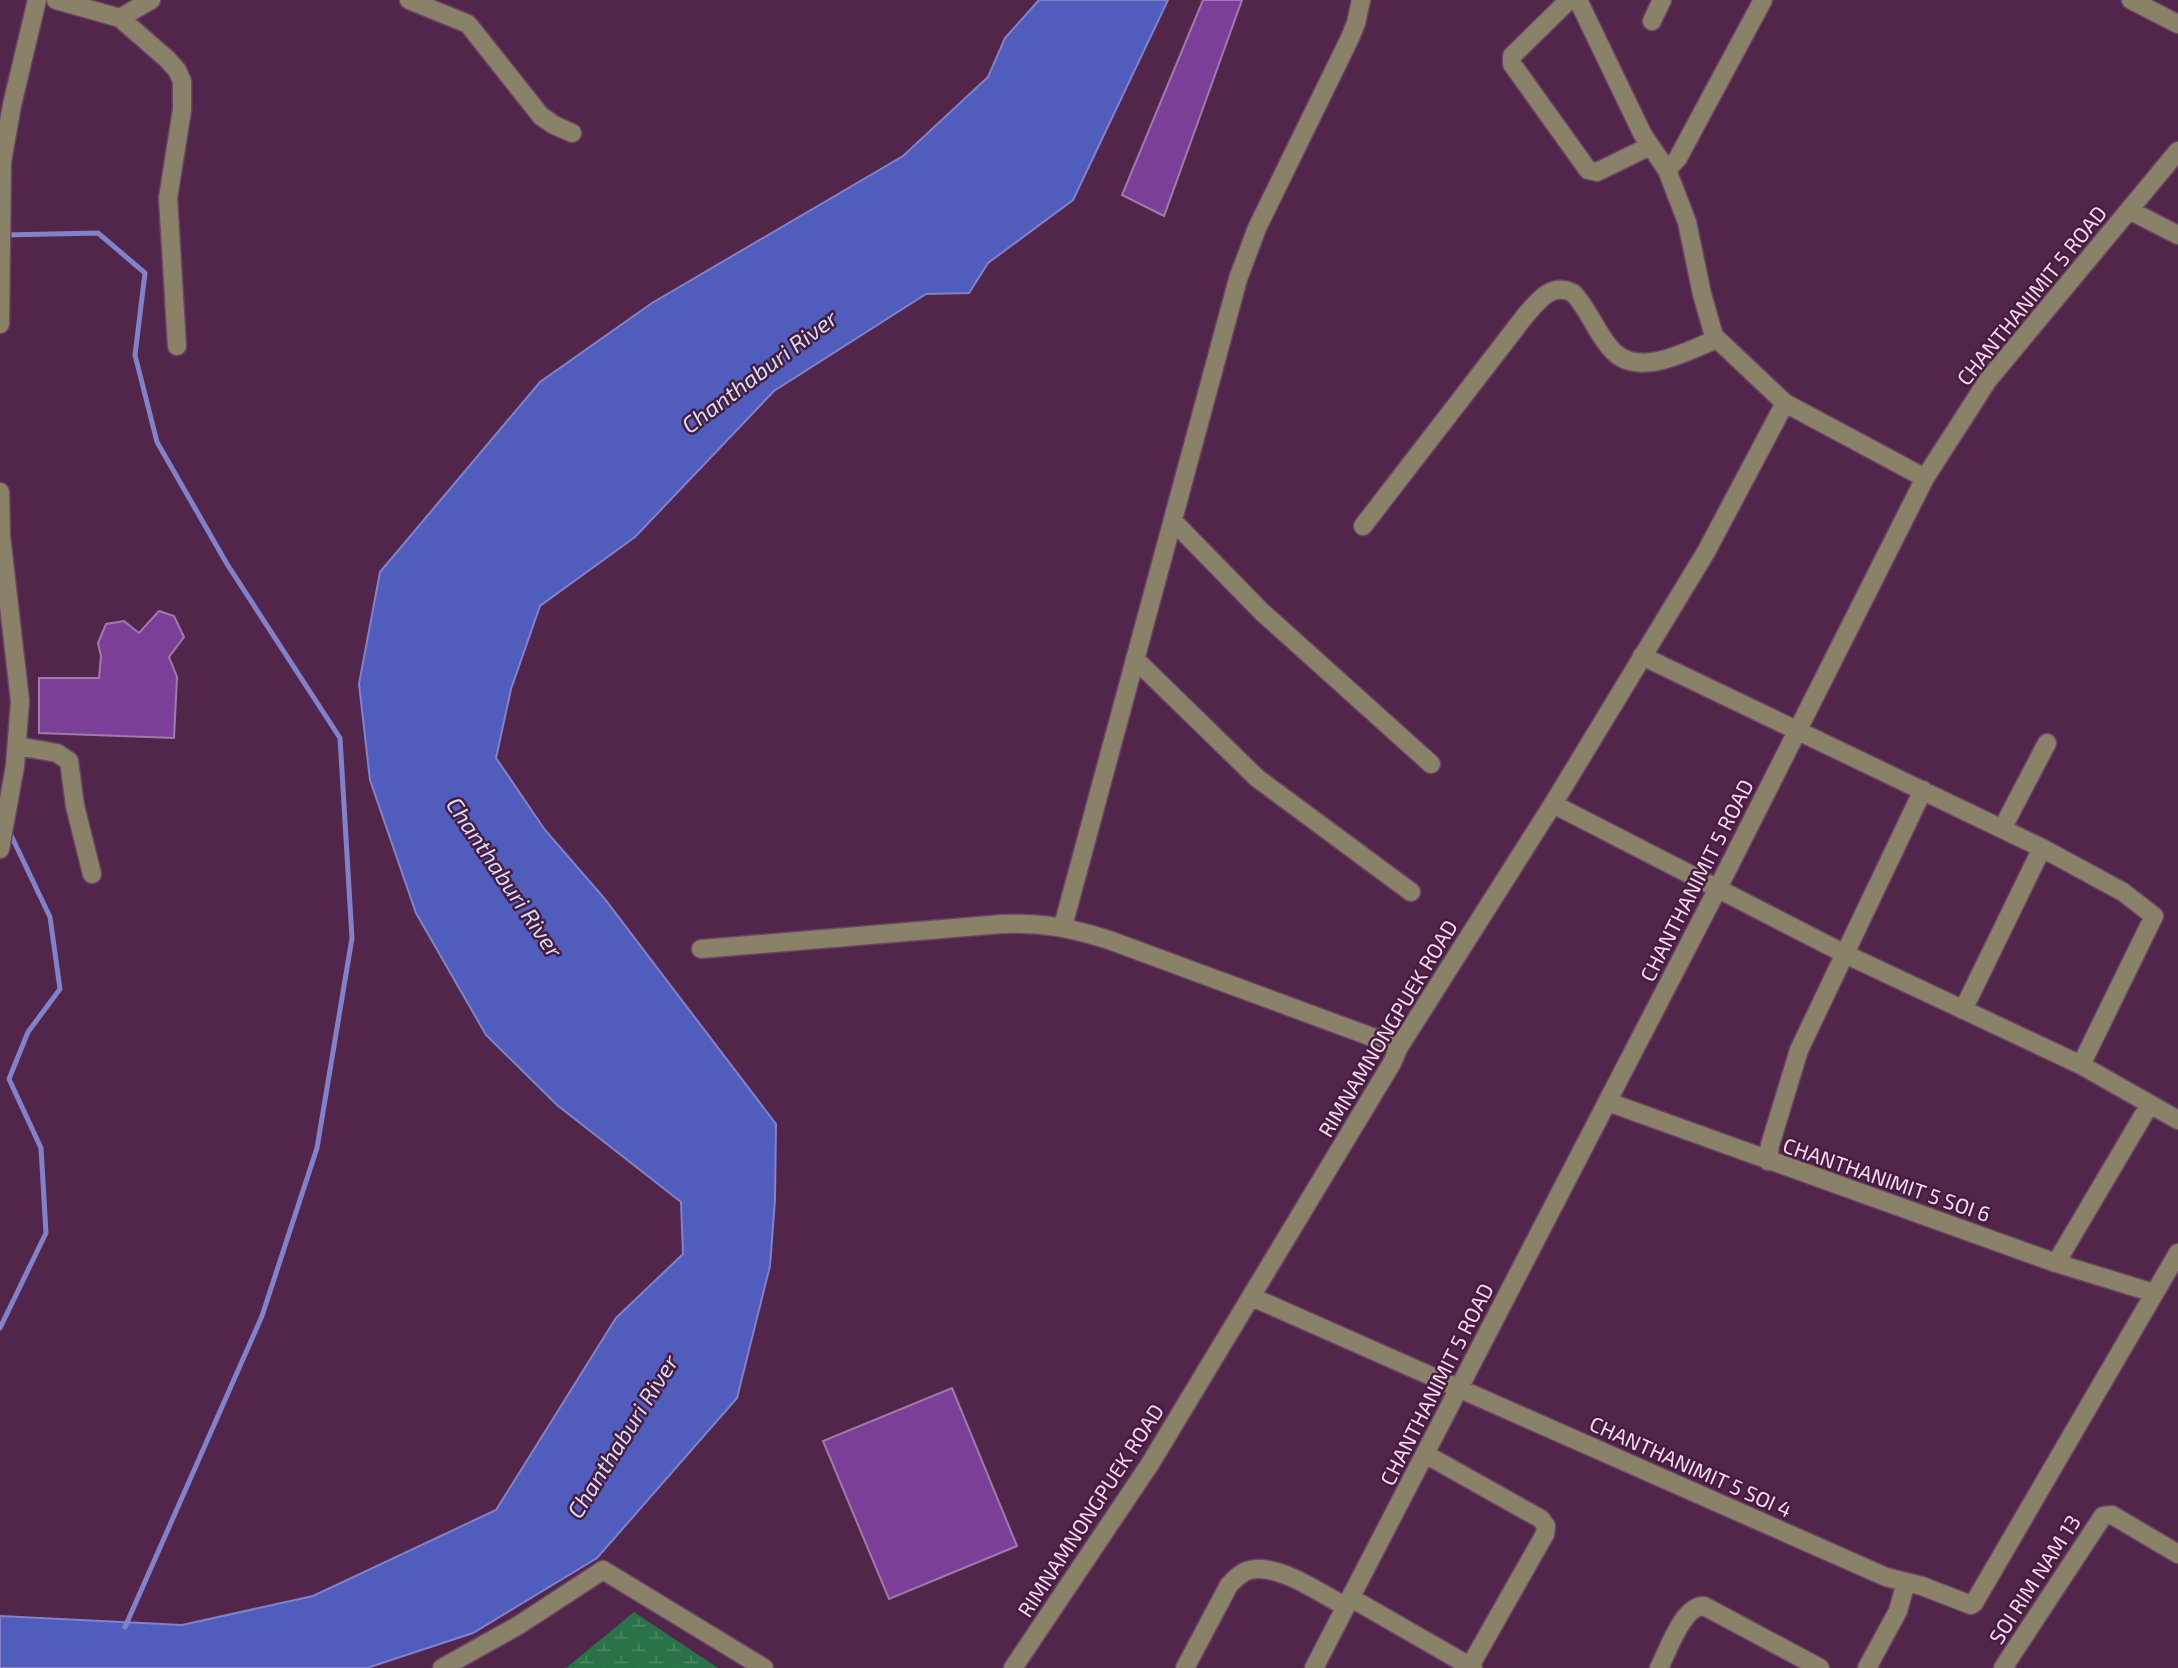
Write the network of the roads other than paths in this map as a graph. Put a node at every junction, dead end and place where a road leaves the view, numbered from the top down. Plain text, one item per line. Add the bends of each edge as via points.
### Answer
1 (37, 0) edge
2 (56, 0) edge
3 (151, 0) edge
4 (409, 0) edge
5 (1361, 0) edge
6 (1569, 0) edge
7 (1578, 0) edge
8 (1662, 0) edge
9 (1763, 0) edge
10 (2131, 0) edge
11 (2170, 13) edge
12 (120, 18) junction
13 (1652, 21) dead end
14 (572, 133) dead end
15 (1650, 146) junction
16 (2178, 151) edge
17 (1667, 170) junction
18 (2130, 210) junction
19 (2178, 234) edge
20 (0, 324) edge
21 (1717, 339) junction
22 (177, 346) dead end
23 (1785, 403) junction
24 (1925, 478) junction
25 (0, 492) edge
26 (1173, 521) junction
27 (1363, 526) dead end
28 (1642, 656) junction
29 (1135, 659) junction
30 (1798, 730) junction
31 (2047, 743) dead end
32 (17, 746) junction
33 (1432, 764) dead end
34 (1923, 790) junction
35 (1553, 804) junction
36 (2002, 829) junction
37 (2042, 848) junction
38 (0, 849) edge
39 (92, 874) dead end
40 (1717, 890) junction
41 (1411, 892) dead end
42 (1063, 926) junction
43 (701, 949) dead end
44 (1844, 954) junction
45 (1963, 1010) junction
46 (1399, 1047) junction
47 (2081, 1065) junction
48 (1608, 1102) junction
49 (2150, 1104) junction
50 (2178, 1120) edge
51 (1768, 1161) junction
52 (2178, 1253) edge
53 (2056, 1263) junction
54 (2154, 1293) junction
55 (1252, 1297) junction
56 (1459, 1389) junction
57 (1425, 1454) junction
58 (2178, 1554) edge
59 (1906, 1582) junction
60 (1348, 1603) junction
61 (1801, 1664) edge
62 (1471, 1667) edge
63 (442, 1668) edge
64 (764, 1668) edge
65 (1013, 1668) edge
66 (1185, 1668) edge
67 (1314, 1668) edge
68 (1659, 1668) edge
69 (1820, 1668) edge
70 (1867, 1668) edge
71 (2003, 1668) edge

1 - 20 street via 2,162
2 - 12 street
3 - 12 street
4 - 14 street via 468,24 541,116
5 - 26 street via 1350,38 1247,254
6 - 15 street via 1512,56 1512,64 1588,170 1597,172
7 - 15 street
8 - 13 street
9 - 17 street via 1678,158
10 - 11 street
12 - 22 street via 167,59 182,81 168,198
15 - 17 street
16 - 18 street, CHANTHANIMIT 5 ROAD
17 - 21 street via 1687,222
18 - 19 street
18 - 24 street, CHANTHANIMIT 5 ROAD via 1988,380
21 - 23 street
21 - 27 street via 1661,360 1634,362 1613,351 1573,293 1565,289 1549,292 1525,316
23 - 24 street
23 - 28 street, RIMNAMNONGPUEK ROAD via 1706,552
24 - 30 street, CHANTHANIMIT 5 ROAD
25 - 32 street via 20,701
26 - 29 street
26 - 33 street via 1262,612
28 - 30 street
28 - 35 street, RIMNAMNONGPUEK ROAD
29 - 41 street via 1257,778
29 - 42 street
30 - 34 street
30 - 40 street, CHANTHANIMIT 5 ROAD
31 - 36 street
32 - 38 street
32 - 39 street via 57,753 69,761
34 - 36 street
34 - 44 street
35 - 40 street
35 - 46 street, RIMNAMNONGPUEK ROAD
36 - 37 street
37 - 45 street
37 - 47 street via 2123,892 2154,916
40 - 44 street
40 - 48 street, CHANTHANIMIT 5 ROAD
42 - 43 street via 1002,924
42 - 46 street
44 - 45 street
44 - 51 street via 1799,1050
45 - 47 street
46 - 55 street, RIMNAMNONGPUEK ROAD
47 - 49 street
48 - 51 street, CHANTHANIMIT 5 SOI 6
48 - 56 street, CHANTHANIMIT 5 ROAD
49 - 50 street
49 - 53 street
51 - 53 street, CHANTHANIMIT 5 SOI 6
52 - 54 street
53 - 54 street, CHANTHANIMIT 5 SOI 6
54 - 59 street, CHANTHANIMIT 5 SOI 4 via 1973,1605
55 - 56 street, CHANTHANIMIT 5 SOI 4
55 - 65 street, RIMNAMNONGPUEK ROAD via 1150,1464
56 - 57 street, CHANTHANIMIT 5 ROAD
56 - 59 street, CHANTHANIMIT 5 SOI 4
57 - 60 street, CHANTHANIMIT 5 ROAD
57 - 62 street via 1541,1518 1546,1526
58 - 71 street, SOI RIM NAM 13 via 2112,1516 2103,1516
59 - 70 street via 1898,1611
60 - 62 street
60 - 66 street via 1282,1574 1250,1570 1229,1586
60 - 67 street, CHANTHANIMIT 5 ROAD
61 - 68 street via 1699,1606 1687,1613
61 - 69 street
63 - 64 street via 603,1570

